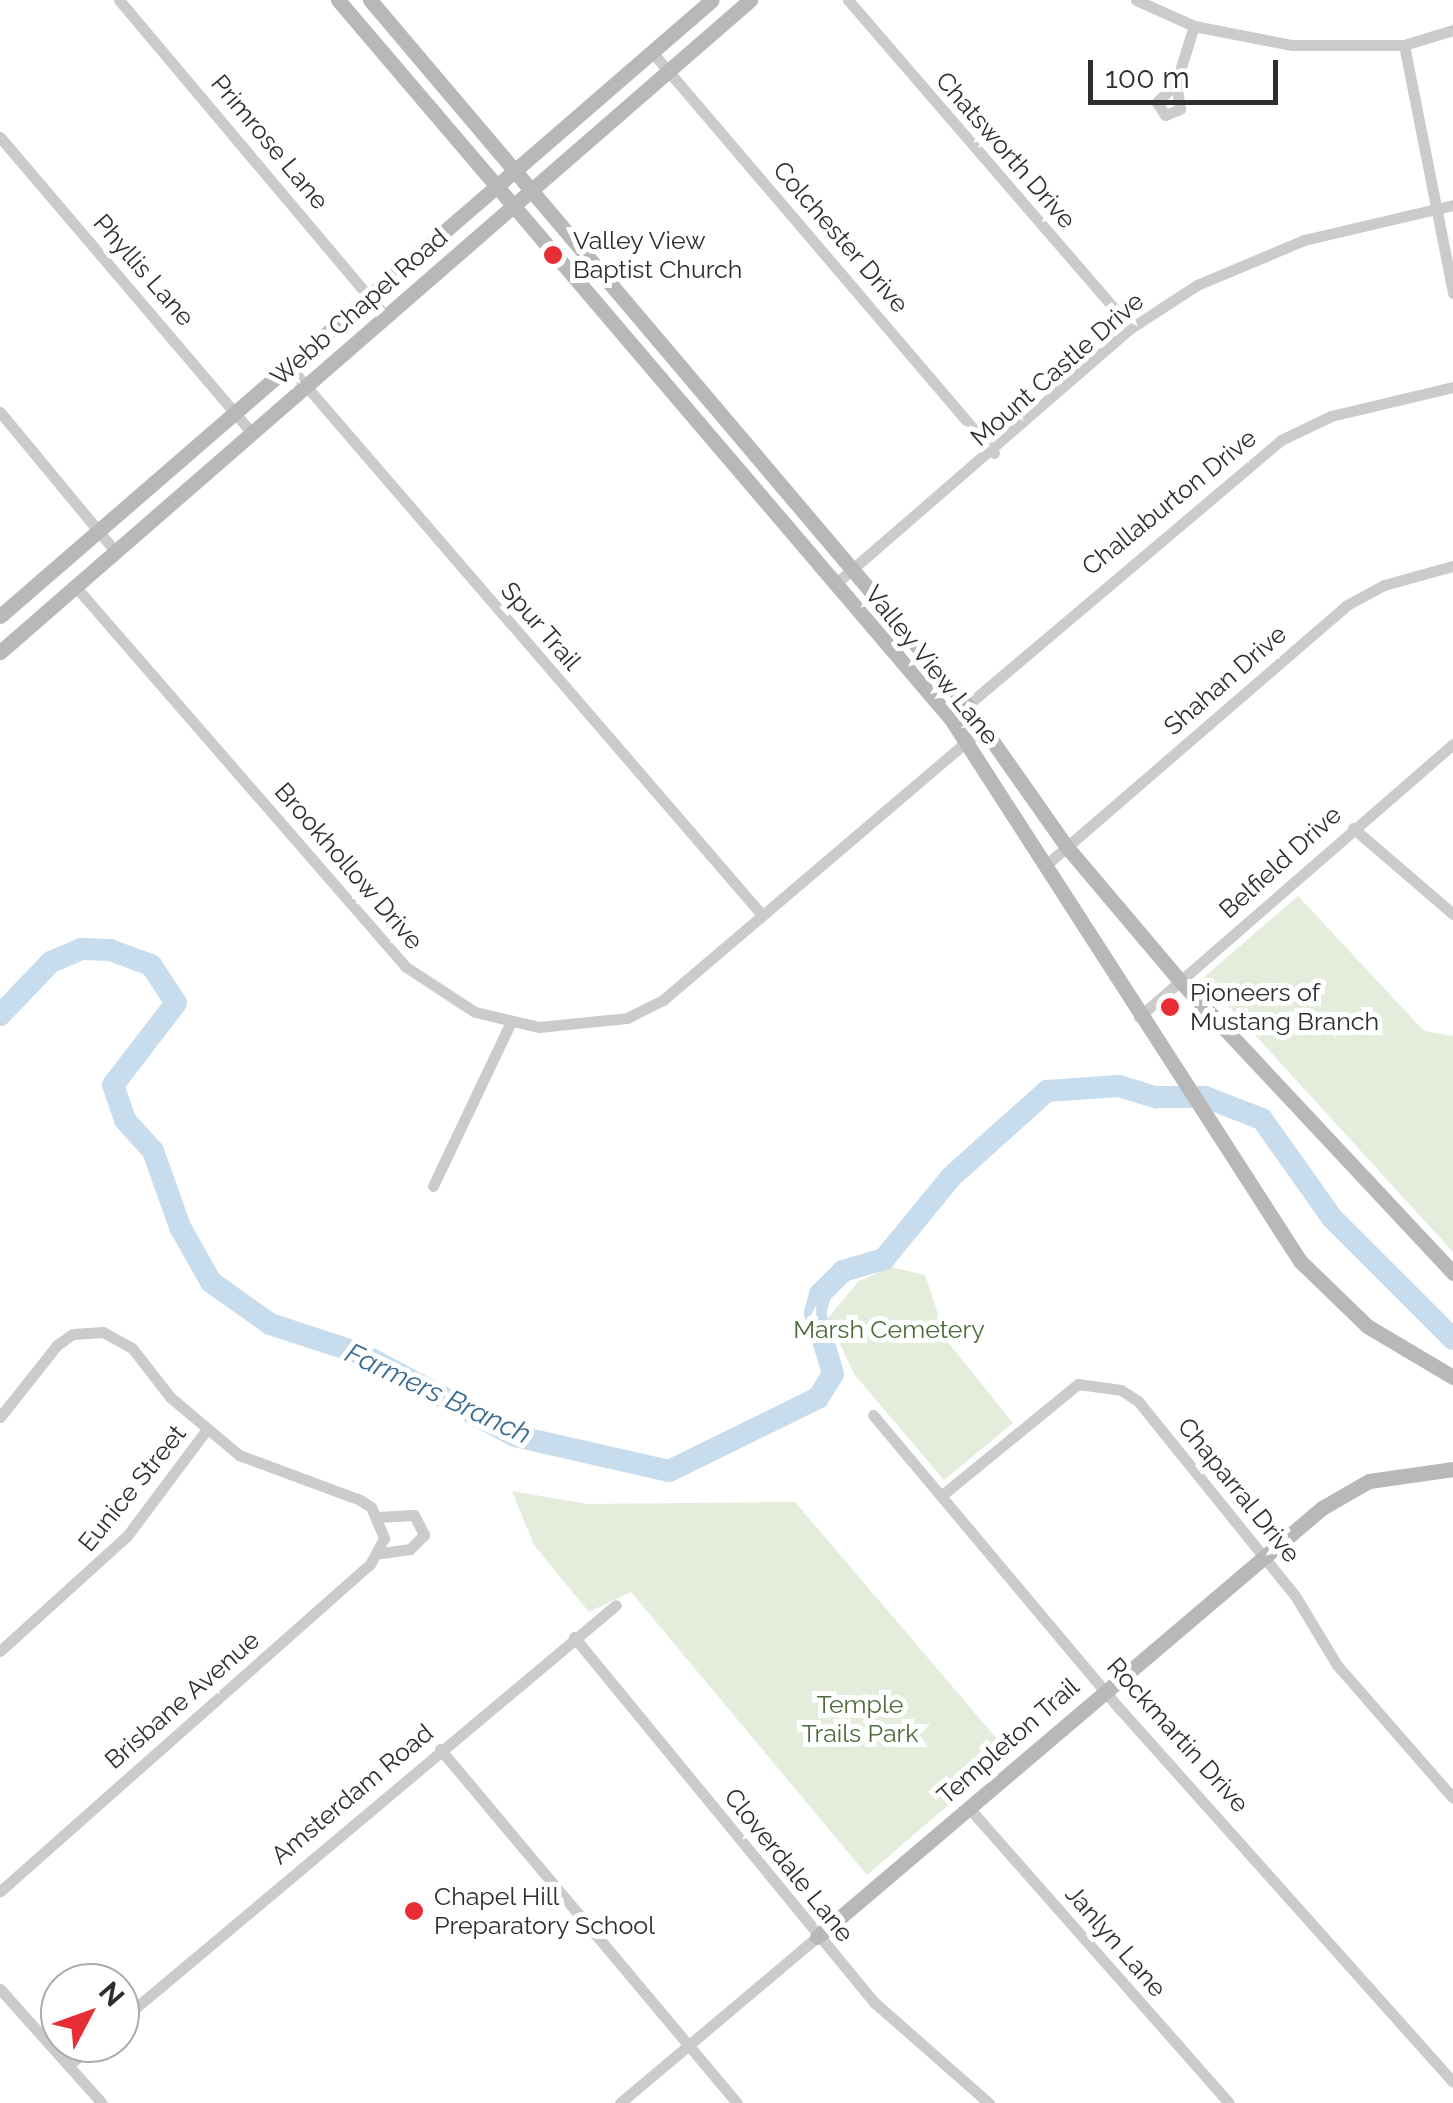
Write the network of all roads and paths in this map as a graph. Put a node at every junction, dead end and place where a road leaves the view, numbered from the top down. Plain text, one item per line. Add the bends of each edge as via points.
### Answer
1 (119, 0) edge
2 (338, 0) edge
3 (712, 0) edge
4 (750, 0) edge
5 (848, 0) edge
6 (1136, 0) edge
7 (372, 3) edge
8 (356, 22) junction
9 (1194, 26) junction
10 (1453, 30) edge
11 (1404, 46) junction
12 (652, 52) junction
13 (668, 70) junction
14 (1176, 83) dead end
15 (0, 137) edge
16 (514, 170) junction
17 (494, 187) junction
18 (532, 191) junction
19 (1453, 206) edge
20 (510, 208) junction
21 (1436, 209) junction
22 (368, 293) junction
23 (1453, 294) edge
24 (385, 316) junction
25 (1131, 328) junction
26 (288, 365) junction
27 (306, 386) junction
28 (1453, 387) edge
29 (235, 410) junction
30 (0, 412) edge
31 (252, 434) junction
32 (994, 453) junction
33 (100, 530) junction
34 (116, 552) junction
35 (1453, 566) edge
36 (853, 568) junction
37 (834, 585) junction
38 (75, 586) junction
39 (0, 616) edge
40 (0, 652) edge
41 (967, 704) junction
42 (950, 719) junction
43 (983, 728) junction
44 (966, 744) junction
45 (1453, 744) edge
46 (1353, 828) junction
47 (1066, 846) junction
48 (1046, 864) junction
49 (1453, 914) edge
50 (762, 915) junction
51 (1180, 981) junction
52 (1139, 1017) junction
53 (511, 1022) junction
54 (433, 1186) dead end
55 (1453, 1274) edge
56 (1453, 1377) edge
57 (873, 1415) dead end
58 (0, 1417) edge
59 (207, 1429) junction
60 (1453, 1469) edge
61 (941, 1496) junction
62 (377, 1517) junction
63 (381, 1553) junction
64 (1261, 1557) junction
65 (616, 1604) dead end
66 (574, 1637) junction
67 (0, 1651) edge
68 (1106, 1690) junction
69 (440, 1748) junction
70 (1453, 1798) edge
71 (969, 1808) junction
72 (0, 1891) edge
73 (817, 1938) junction
74 (0, 1989) edge
75 (140, 2005) edge
76 (686, 2046) junction
77 (70, 2064) joint
78 (1453, 2082) edge
79 (102, 2103) edge
80 (620, 2103) edge
81 (737, 2103) edge
82 (989, 2103) edge
83 (1229, 2103) edge

1 - 22 street, Primrose Lane
2 - 8 main road, Valley View Lane
3 - 12 main road, Webb Chapel Road
4 - 13 main road, Webb Chapel Road
5 - 25 street, Chatsworth Drive
6 - 9 street
7 - 8 main road
7 - 16 main road, Valley View Lane
8 - 17 main road, Valley View Lane
9 - 11 street via 1292,45
9 - 14 street
10 - 11 street
11 - 21 street
12 - 13 street, Colchester Drive
12 - 16 main road, Webb Chapel Road
13 - 18 main road, Webb Chapel Road
13 - 32 street, Colchester Drive
15 - 29 street, Phyllis Lane
16 - 17 main road, Webb Chapel Road
16 - 18 main road, Valley View Lane
17 - 20 main road, Valley View Lane
17 - 22 main road, Webb Chapel Road
18 - 20 main road, Webb Chapel Road
18 - 36 main road, Valley View Lane
19 - 21 street, Mount Castle Drive
20 - 24 main road, Webb Chapel Road
20 - 37 main road, Valley View Lane
21 - 23 street
21 - 25 street, Mount Castle Drive via 1255,258 1197,285
22 - 24 street, Primrose Lane
22 - 26 main road, Webb Chapel Road
24 - 27 main road, Webb Chapel Road
25 - 32 street, Mount Castle Drive
26 - 27 street, Spur Trail
26 - 29 main road, Webb Chapel Road
27 - 31 main road, Webb Chapel Road
27 - 50 street, Spur Trail
28 - 41 street, Challaburton Drive via 1331,416 1281,440
29 - 31 street, Phyllis Lane
29 - 33 main road, Webb Chapel Road
30 - 33 street
31 - 34 main road, Webb Chapel Road
32 - 36 street, Mount Castle Drive
33 - 34 street
33 - 39 main road, Webb Chapel Road
34 - 38 main road, Webb Chapel Road
35 - 47 street, Shahan Drive via 1384,585 1347,606
36 - 37 street, Mount Castle Drive
36 - 41 main road, Valley View Lane
37 - 42 main road, Valley View Lane
38 - 40 main road, Webb Chapel Road
38 - 53 street, Brookhollow Drive via 406,968 456,1003
41 - 42 street, Challaburton Drive
41 - 43 main road, Valley View Lane
42 - 44 main road, Valley View Lane
43 - 44 street, Brookhollow Drive
43 - 47 main road, Valley View Lane
44 - 48 main road, Valley View Lane
44 - 50 street, Brookhollow Drive
45 - 46 street, Belfield Drive
46 - 49 street
46 - 51 street, Belfield Drive
47 - 48 street, Shahan Drive
47 - 51 main road, Valley View Lane
48 - 52 main road, Valley View Lane
50 - 53 street, Brookhollow Drive via 681,988 643,1012 572,1026
51 - 52 street, Belfield Drive
51 - 55 main road, Valley View Lane
52 - 56 main road, Valley View Lane via 1320,1284 1367,1326
53 - 54 street
57 - 61 street, Rockmartin Drive
58 - 59 street via 57,1346 94,1330 132,1348 170,1397
59 - 62 street via 239,1455 360,1500
59 - 67 street, Eunice Street via 114,1549
60 - 64 main road, Templeton Trail via 1405,1473 1348,1490
61 - 64 street, Chaparral Drive via 1078,1384 1102,1382 1138,1401
61 - 68 street, Rockmartin Drive
62 - 63 street
62 - 63 street, Brisbane Avenue via 414,1515 424,1535 410,1549
63 - 72 street, Brisbane Avenue
64 - 68 main road, Templeton Trail
64 - 70 street, Chaparral Drive via 1337,1665
65 - 66 street, Amsterdam Road
66 - 69 street, Amsterdam Road
66 - 73 street, Cloverdale Lane
68 - 71 main road, Templeton Trail
68 - 78 street, Rockmartin Drive
69 - 75 street, Amsterdam Road
69 - 76 street
71 - 73 main road, Templeton Trail
71 - 83 street, Janlyn Lane
73 - 76 street, Templeton Trail
73 - 82 street, Cloverdale Lane via 911,2038
74 - 77 street
76 - 80 street, Templeton Trail
76 - 81 street
77 - 79 street

